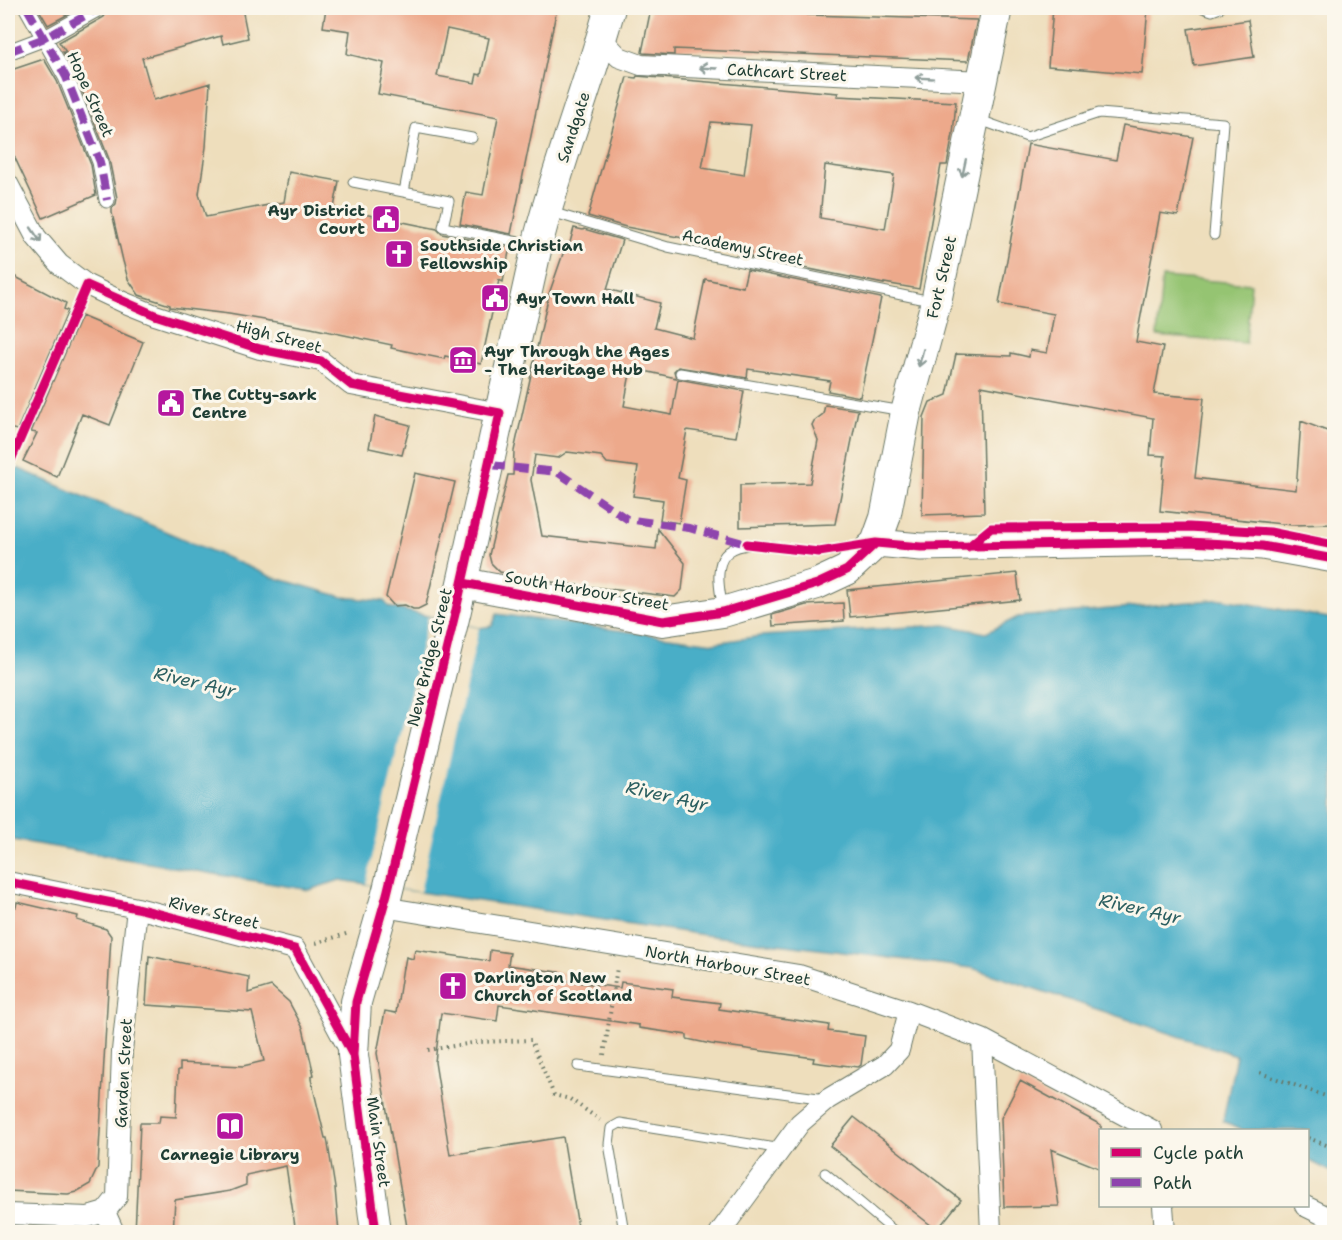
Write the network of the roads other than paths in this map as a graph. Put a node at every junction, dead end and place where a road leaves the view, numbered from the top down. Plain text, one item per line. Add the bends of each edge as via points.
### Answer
1 (27, 8) edge
2 (99, 8) edge
3 (610, 8) edge
4 (997, 8) edge
5 (1203, 8) edge
6 (1220, 8) edge
7 (45, 38) junction
8 (601, 38) junction
9 (8, 52) edge
10 (983, 81) junction
11 (975, 118) junction
12 (472, 138) dead end
13 (353, 182) dead end
14 (8, 184) edge
15 (404, 192) junction
16 (107, 200) dead end
17 (546, 210) junction
18 (1214, 235) dead end
19 (537, 246) junction
20 (87, 285) junction
21 (936, 302) junction
22 (680, 373) dead end
23 (906, 411) junction
24 (500, 413) junction
25 (15, 452) dead end
26 (876, 543) junction
27 (1335, 559) edge
28 (460, 597) junction
29 (723, 612) junction
30 (8, 882) edge
31 (137, 908) junction
32 (382, 911) junction
33 (909, 1011) junction
34 (982, 1039) junction
35 (352, 1055) junction
36 (578, 1066) dead end
37 (828, 1099) junction
38 (1148, 1129) edge
39 (782, 1149) junction
40 (825, 1173) dead end
41 (1163, 1207) edge
42 (1307, 1207) edge
43 (105, 1212) junction
44 (8, 1214) edge
45 (1335, 1220) edge
46 (114, 1233) edge
47 (234, 1233) edge
48 (250, 1233) edge
49 (376, 1233) edge
50 (624, 1233) edge
51 (720, 1233) edge
52 (895, 1233) edge
53 (992, 1233) edge
54 (1165, 1233) edge

1 - 7 street, Hope Street
2 - 7 street
3 - 8 main road, Sandgate
4 - 10 main road, Fort Street
5 - 6 lane
7 - 9 street
7 - 16 street, Hope Street via 66,77 100,162
10 -> 8 street, Cathcart Street via 641,65 619,57
8 - 17 main road, Sandgate
10 - 11 main road, Fort Street
11 - 18 lane via 1027,137 1099,113 1223,123
11 -> 21 main road, Fort Street
12 - 15 lane via 416,128
13 - 15 lane
14 -> 20 street, High Street via 36,237 58,264
15 - 19 lane via 449,201 443,227
17 - 19 main road, Sandgate
17 - 21 lane, Academy Street via 668,247
19 - 24 main road, New Bridge Street
20 - 24 street, High Street via 155,315 260,349 321,361 351,385
20 - 25 lane
21 -> 23 main road, Fort Street
22 - 23 lane
23 - 26 main road, Fort Street via 885,518
24 - 28 main road, New Bridge Street
26 - 27 main road via 921,548 1189,542 1262,546
26 - 29 main road, South Harbour Street via 847,570 817,585
26 - 29 lane via 819,552 747,544 733,548 722,559 718,573
28 - 29 main road, South Harbour Street via 663,621
28 - 32 main road, New Bridge Street
30 - 31 street, River Street
31 - 35 street, River Street via 295,949
31 - 43 street, Garden Street via 122,1051 117,1197
32 - 33 street, North Harbour Street via 799,975
32 - 35 main road, New Bridge Street via 357,1002
33 - 34 street, North Harbour Street
33 - 37 street via 899,1050 885,1065
34 - 38 street, North Harbour Street
34 - 53 street
35 - 49 main road, Main Street
36 - 37 lane
37 - 39 street via 800,1123
39 - 50 lane via 620,1123 611,1128 609,1144
39 - 51 street
40 - 52 lane
41 - 54 street
42 - 45 street
43 - 44 street via 88,1217
43 - 46 street
47 - 48 lane

